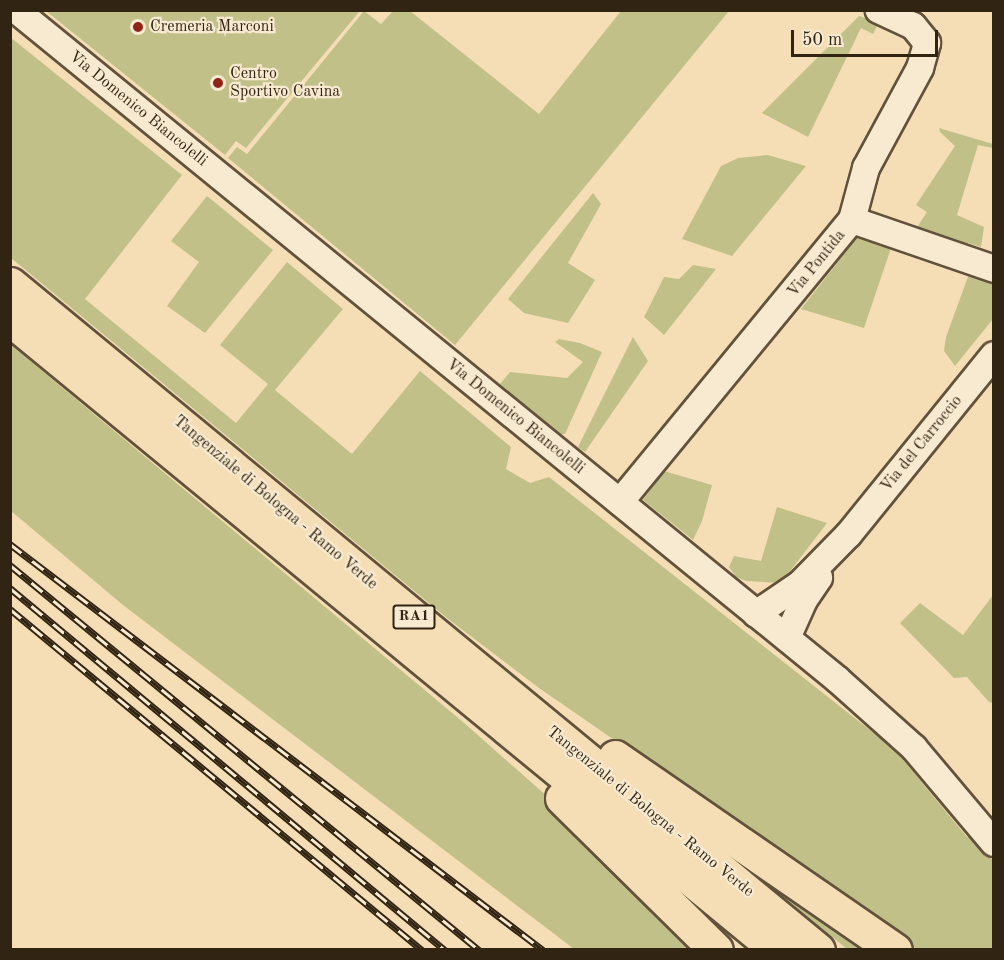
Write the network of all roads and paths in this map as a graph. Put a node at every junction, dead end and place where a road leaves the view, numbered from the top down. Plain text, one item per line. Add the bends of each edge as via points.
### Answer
1 (16, 10) edge
2 (879, 10) edge
3 (852, 220) junction
4 (993, 269) edge
5 (10, 284) edge
6 (10, 319) edge
7 (993, 355) edge
8 (620, 502) junction
9 (849, 534) junction
10 (360, 607) junction
11 (405, 610) junction
12 (756, 614) junction
13 (787, 638) junction
14 (993, 843) edge
15 (716, 950) edge
16 (777, 950) edge
17 (818, 950) edge
18 (895, 950) edge

1 - 8 street, Via Domenico Biancolelli
2 - 3 street, Via Pontida via 913,26 927,43 920,68 867,168
3 - 4 street
3 - 8 street, Via Pontida
5 - 11 highway, Tangenziale di Bologna - Ramo Verde / RA1
6 - 10 highway, Tangenziale di Bologna - Ramo Verde / RA1
7 - 9 street, Via del Carroccio
8 - 12 street, Via Domenico Biancolelli
9 - 12 street, Via del Carroccio via 800,584
9 - 13 street, Via del Carroccio via 804,600
10 - 15 highway via 571,806
10 - 16 highway, Tangenziale di Bologna - Ramo Verde / RA1
11 - 17 highway, Tangenziale di Bologna - Ramo Verde / RA1
11 - 18 highway
12 - 13 street, Via Domenico Biancolelli
13 - 14 street, Via Domenico Biancolelli via 908,741

